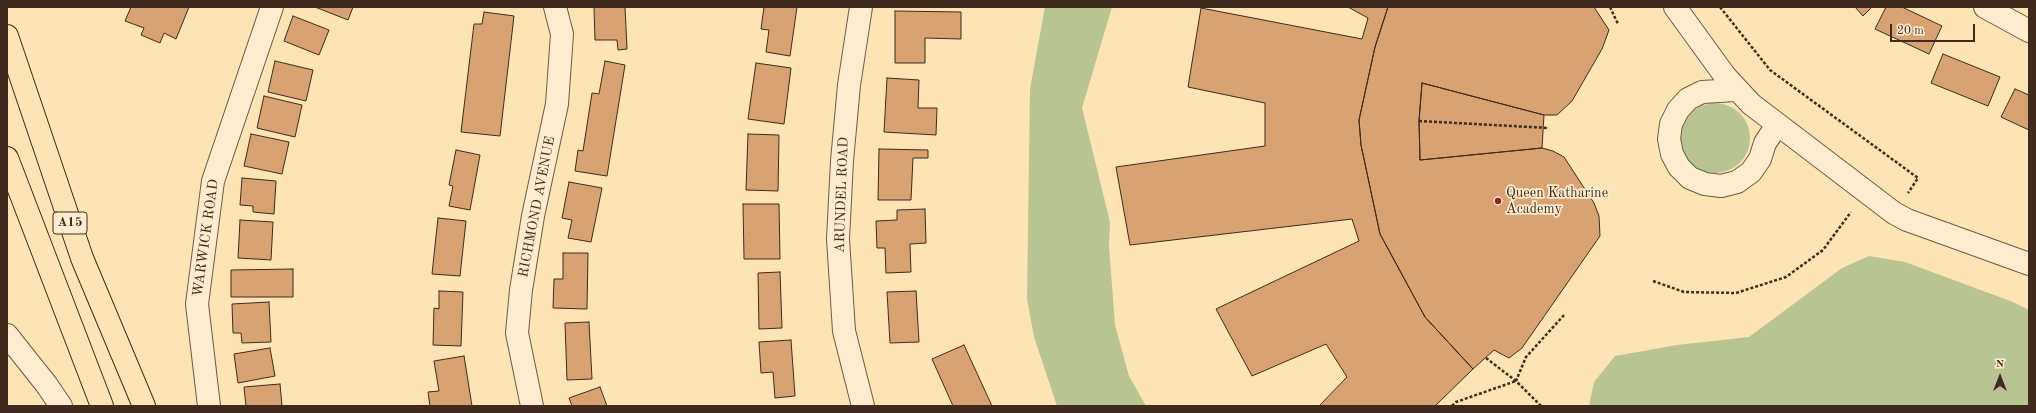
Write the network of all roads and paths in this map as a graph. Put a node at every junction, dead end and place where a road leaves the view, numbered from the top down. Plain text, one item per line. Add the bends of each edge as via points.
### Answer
1 (272, 7) edge
2 (555, 7) edge
3 (861, 7) edge
4 (1610, 7) edge
5 (1675, 7) edge
6 (1720, 7) edge
7 (1985, 7) edge
8 (1618, 24) dead end
9 (2029, 31) edge
10 (7, 36) edge
11 (1736, 90) junction
12 (1419, 121) dead end
13 (1777, 125) junction
14 (1549, 128) dead end
15 (7, 158) edge
16 (1855, 206) dead end
17 (1894, 213) junction
18 (2029, 264) edge
19 (1653, 281) dead end
20 (1565, 314) dead end
21 (7, 335) edge
22 (1486, 358) dead end
23 (1516, 381) junction
24 (61, 406) edge
25 (102, 406) edge
26 (144, 406) edge
27 (209, 406) edge
28 (532, 406) edge
29 (863, 406) edge
30 (1452, 406) edge
31 (1541, 406) edge

1 - 27 street, WARWICK ROAD via 213,181 197,304
2 - 28 street, RICHMOND AVENUE via 562,34 557,104 533,216 517,333
3 - 29 street, ARUNDEL ROAD via 849,85 838,239 844,331
4 - 8 path
5 - 11 street
6 - 17 path via 1770,70 1918,178
7 - 9 street
10 - 26 highway, A15 via 82,258
11 - 13 street
11 - 13 street via 1702,92 1678,110 1671,124 1669,139 1672,154 1679,167 1690,178 1716,185 1737,182 1750,172 1760,159 1765,143
12 - 14 path
13 - 17 street
15 - 25 highway, A15
16 - 19 path via 1823,250 1786,277 1736,293 1684,292
17 - 18 street
20 - 23 path via 1526,357
21 - 24 street
22 - 23 path
23 - 30 path via 1456,402
23 - 31 path

